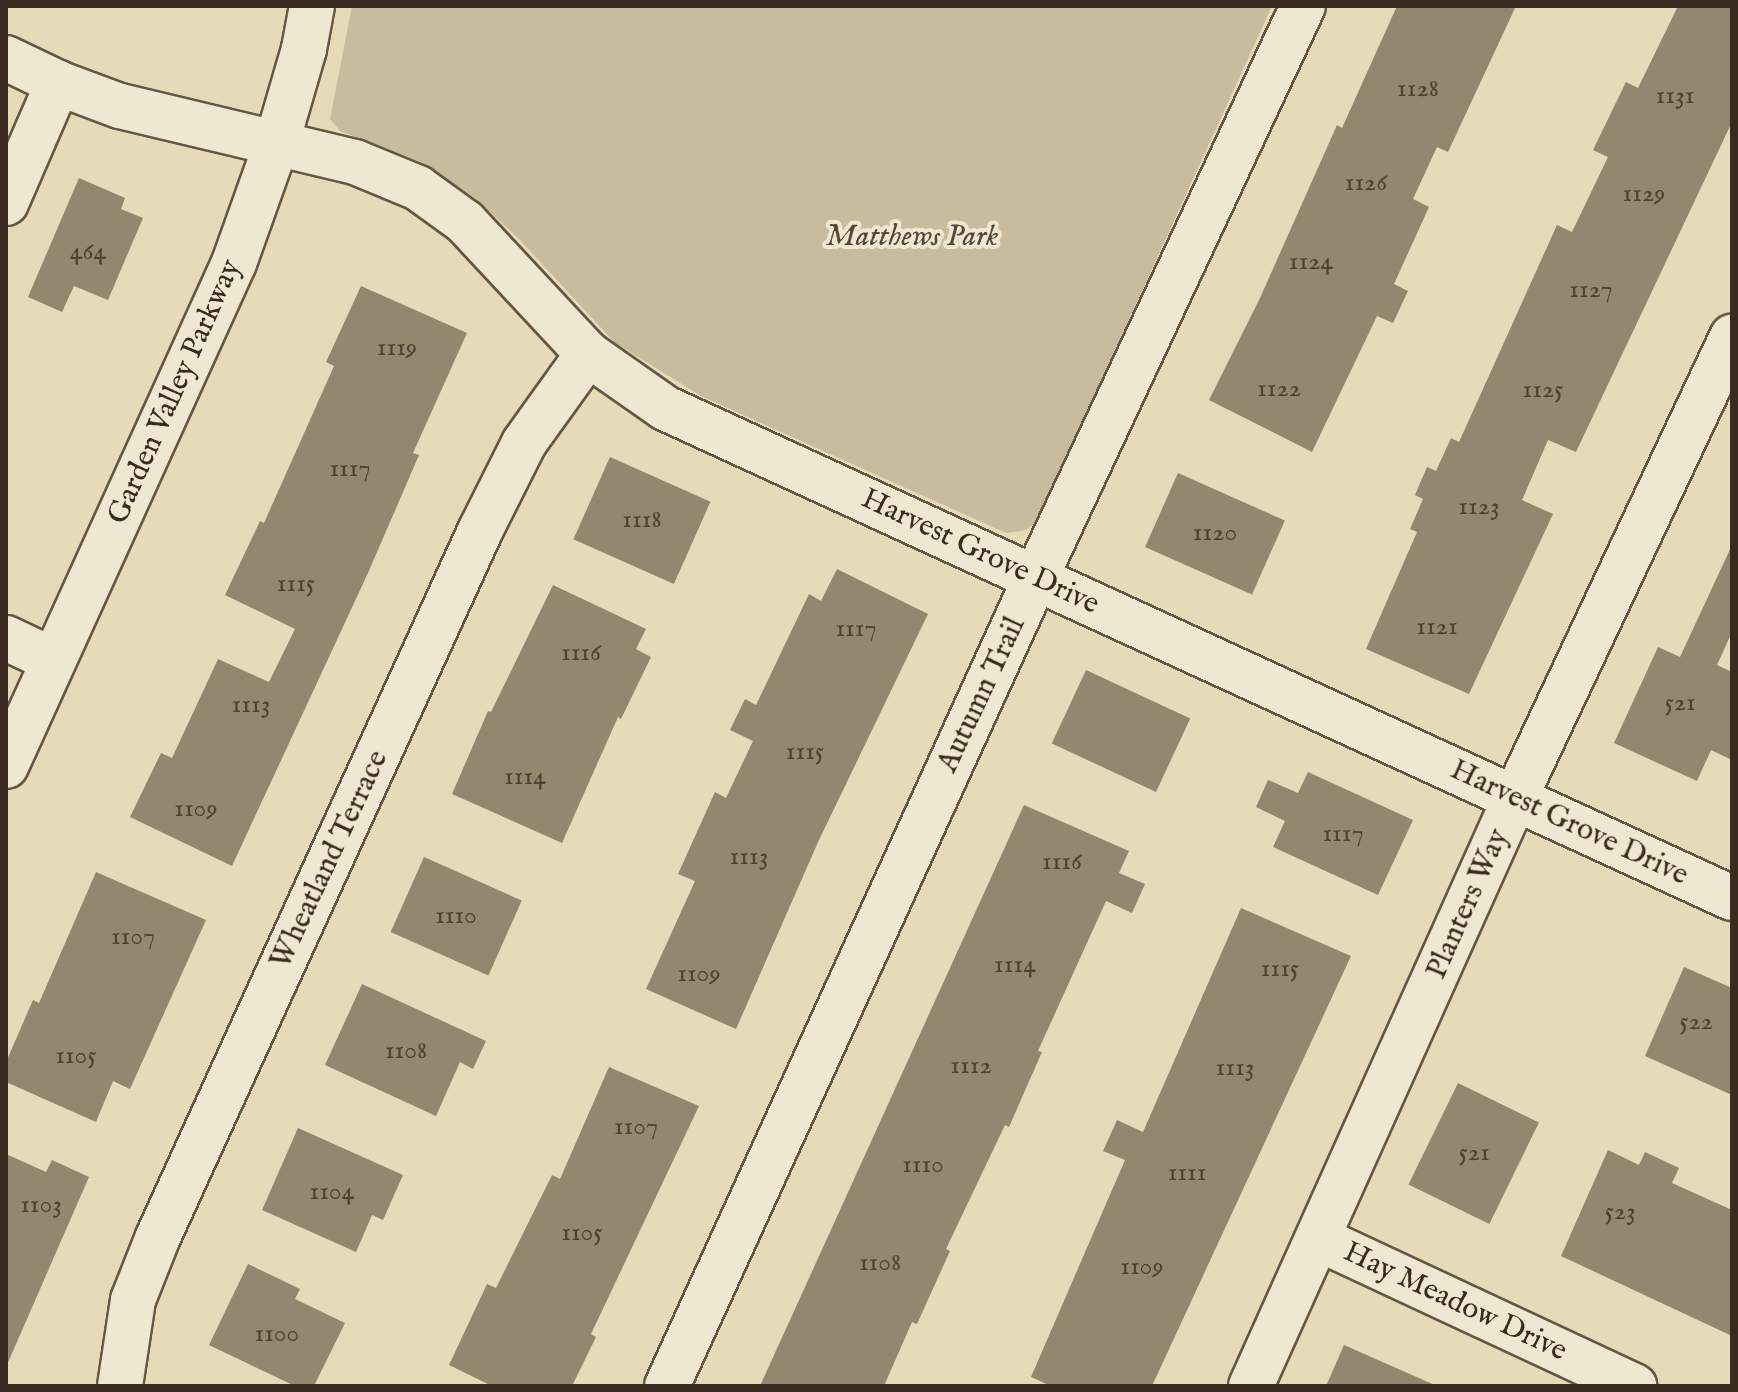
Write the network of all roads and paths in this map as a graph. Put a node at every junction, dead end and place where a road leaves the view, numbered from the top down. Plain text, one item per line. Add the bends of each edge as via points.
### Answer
1 (312, 6) edge
2 (1303, 6) edge
3 (6, 58) edge
4 (58, 83) junction
5 (277, 142) junction
6 (6, 203) edge
7 (588, 354) junction
8 (1727, 360) edge
9 (1036, 577) junction
10 (6, 638) edge
11 (53, 660) junction
12 (6, 766) edge
13 (1515, 798) junction
14 (1732, 898) edge
15 (1319, 1239) junction
16 (120, 1386) edge
17 (667, 1386) edge
18 (1251, 1386) edge
19 (1634, 1386) edge

1 - 5 street, Garden Valley Parkway
2 - 9 street, Autumn Trail
3 - 4 street, Harvest Grove Drive
4 - 5 street, Harvest Grove Drive via 132,109
4 - 6 street
5 - 7 street, Harvest Grove Drive via 355,162 418,188 465,222
5 - 11 street, Garden Valley Parkway via 234,263
7 - 9 street, Harvest Grove Drive via 665,408
7 - 16 street, Wheatland Terrace via 524,443 480,531 158,1237 133,1300
8 - 13 street, Planters Way
9 - 13 street, Harvest Grove Drive
9 - 17 street, Autumn Trail
10 - 11 street
11 - 12 street, Garden Valley Parkway
13 - 14 street, Harvest Grove Drive
13 - 15 street, Planters Way
15 - 18 street, Planters Way
15 - 19 street, Hay Meadow Drive

